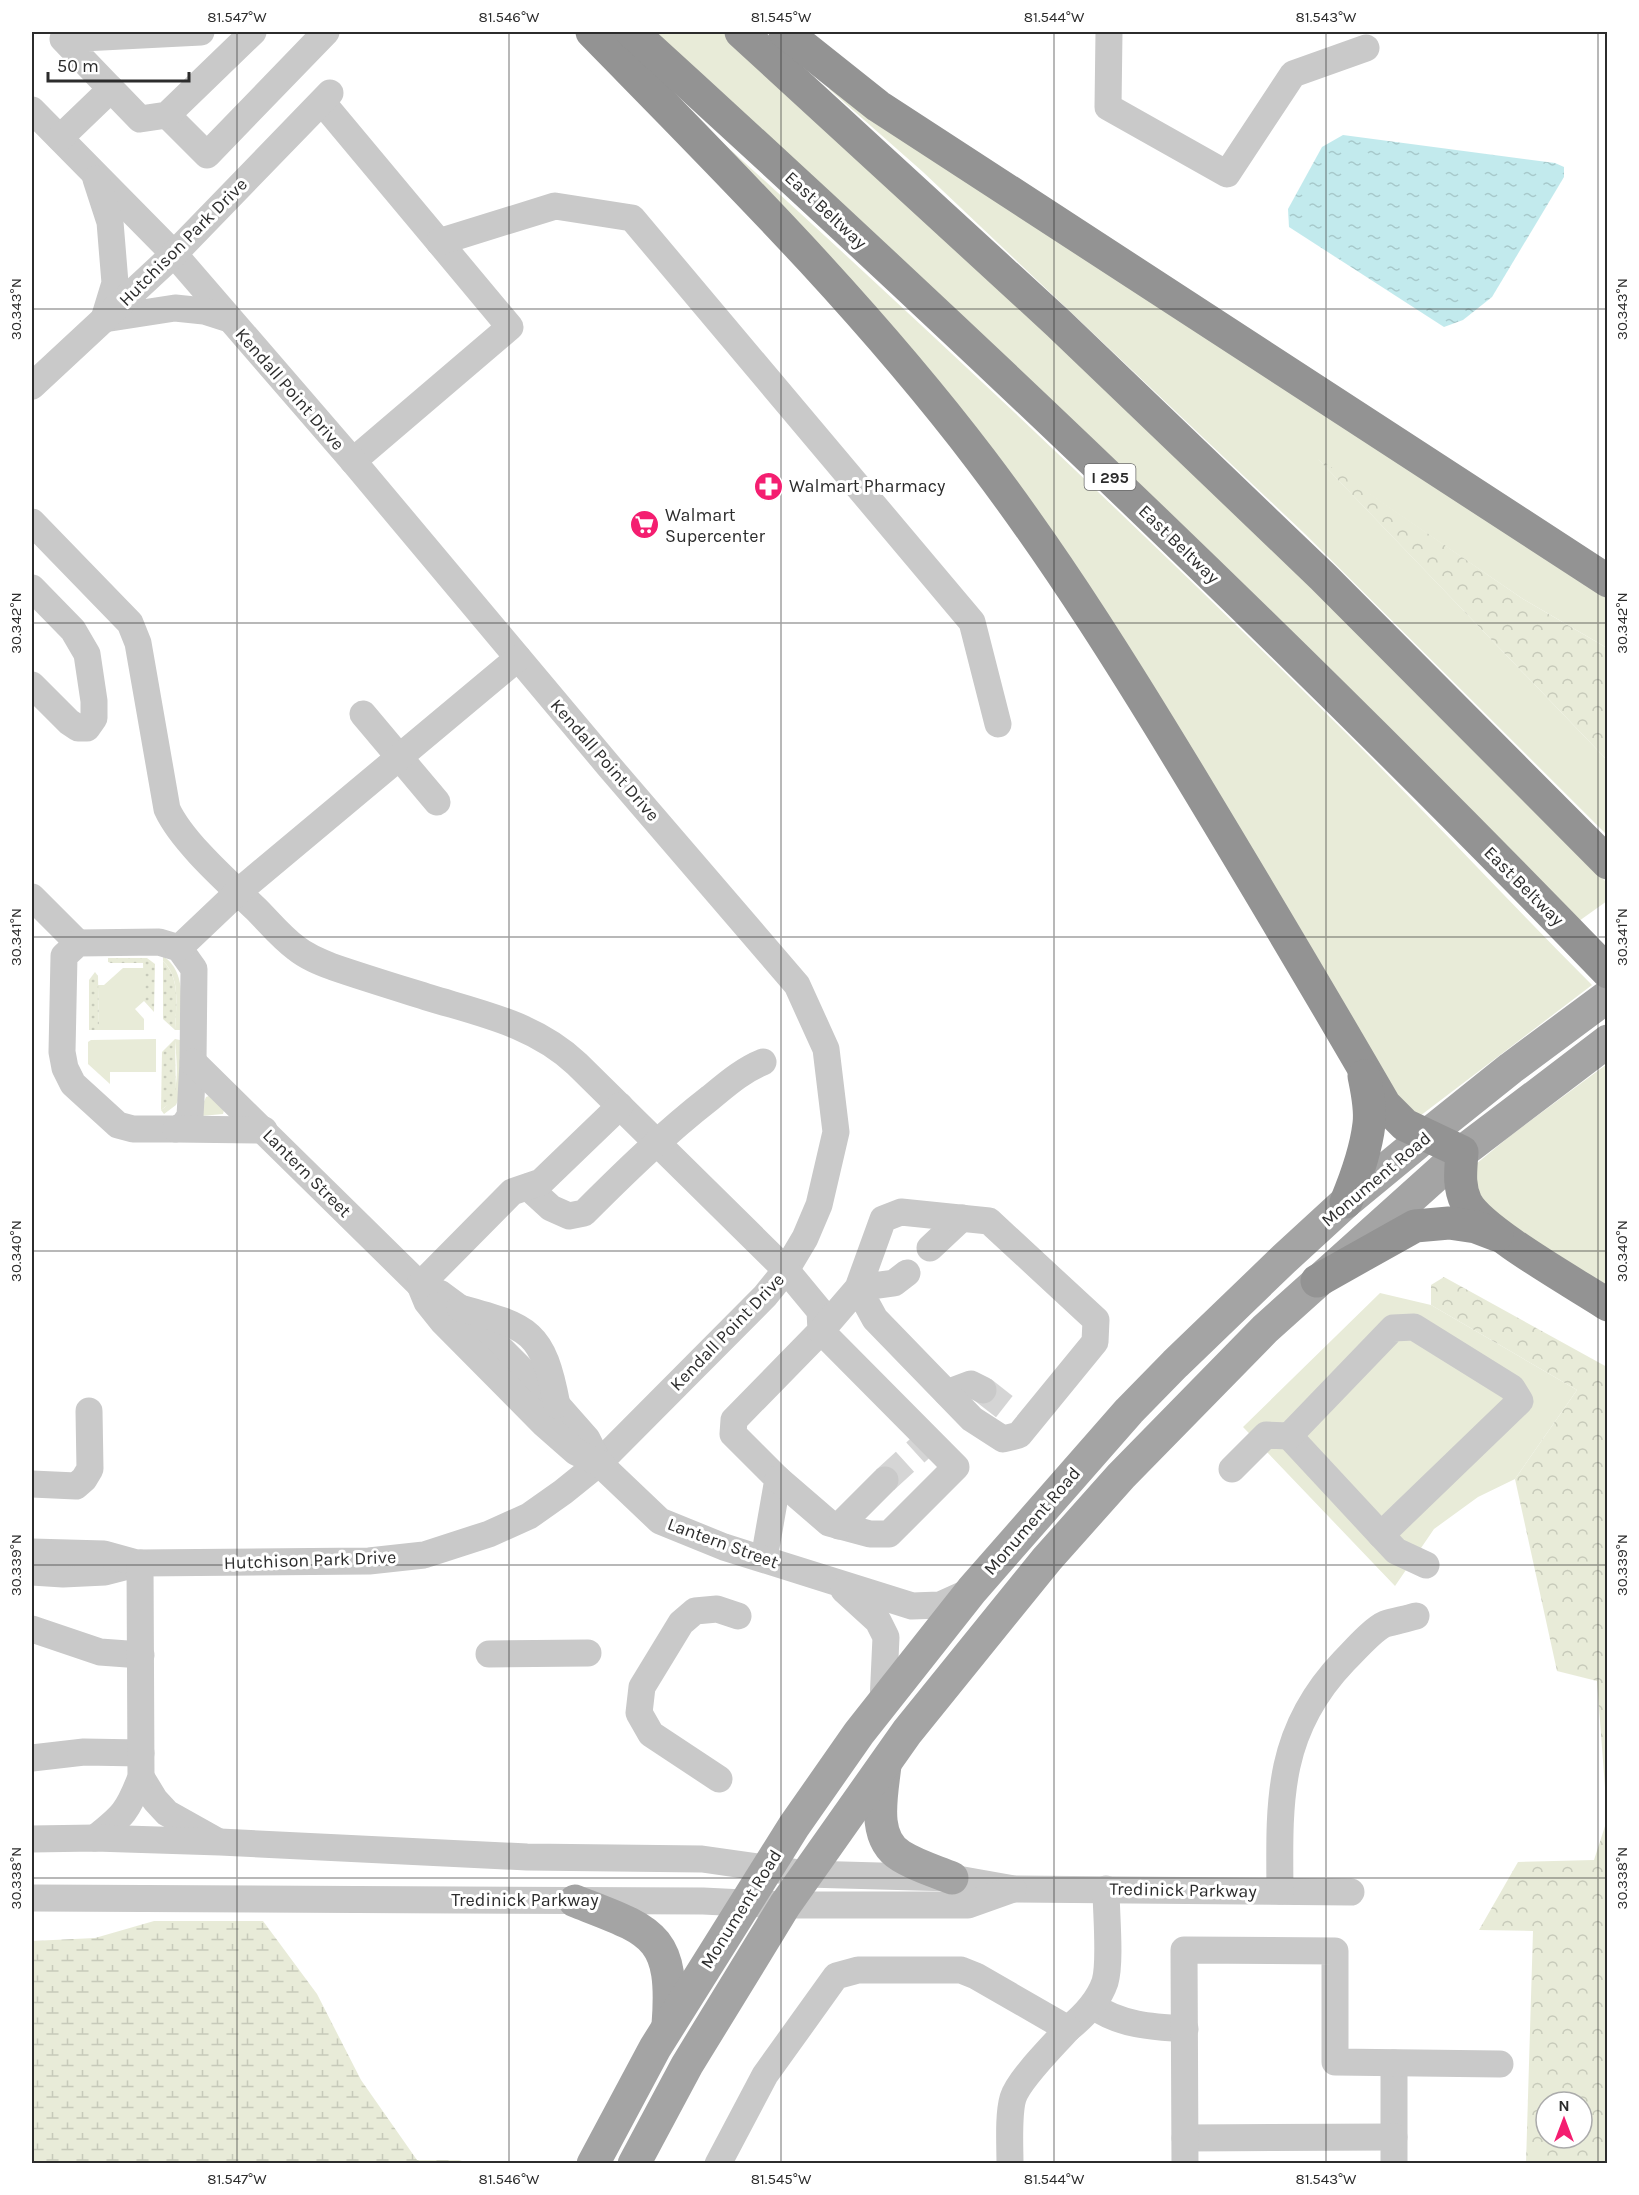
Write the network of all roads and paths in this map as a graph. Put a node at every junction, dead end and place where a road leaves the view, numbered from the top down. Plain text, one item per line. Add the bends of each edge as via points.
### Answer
1 (201, 32) edge
2 (253, 32) edge
3 (326, 32) edge
4 (592, 32) edge
5 (632, 32) edge
6 (741, 32) edge
7 (784, 32) edge
8 (1108, 32) edge
9 (1366, 48) dead end
10 (111, 89) junction
11 (32, 110) edge
12 (167, 115) junction
13 (60, 138) junction
14 (93, 172) junction
15 (439, 242) junction
16 (174, 254) junction
17 (104, 319) junction
18 (229, 319) junction
19 (32, 386) edge
20 (353, 461) junction
21 (32, 522) edge
22 (1608, 581) edge
23 (32, 588) edge
24 (518, 658) junction
25 (32, 685) edge
26 (363, 714) dead end
27 (998, 724) dead end
28 (399, 758) junction
29 (437, 802) dead end
30 (1608, 863) edge
31 (238, 892) junction
32 (32, 897) edge
33 (78, 943) junction
34 (179, 948) junction
35 (1608, 972) edge
36 (1608, 996) edge
37 (1608, 1041) edge
38 (193, 1062) junction
39 (763, 1062) dead end
40 (1362, 1065) junction
41 (620, 1106) junction
42 (176, 1129) junction
43 (264, 1130) junction
44 (1426, 1136) junction
45 (657, 1142) junction
46 (1462, 1152) junction
47 (528, 1187) junction
48 (1346, 1202) junction
49 (962, 1218) junction
50 (1503, 1237) junction
51 (930, 1248) dead end
52 (786, 1270) junction
53 (907, 1273) dead end
54 (1317, 1281) junction
55 (420, 1285) junction
56 (858, 1288) junction
57 (1608, 1305) edge
58 (821, 1331) junction
59 (983, 1389) tunnel mouth
60 (948, 1393) junction
61 (89, 1411) dead end
62 (1289, 1436) junction
63 (599, 1463) junction
64 (1232, 1469) dead end
65 (778, 1479) junction
66 (885, 1480) tunnel mouth
67 (32, 1484) edge
68 (839, 1526) junction
69 (1381, 1535) junction
70 (32, 1552) edge
71 (764, 1559) junction
72 (140, 1563) junction
73 (1426, 1565) dead end
74 (32, 1572) edge
75 (831, 1580) junction
76 (972, 1590) junction
77 (738, 1616) dead end
78 (1416, 1616) dead end
79 (32, 1629) edge
80 (588, 1653) dead end
81 (489, 1654) dead end
82 (141, 1655) junction
83 (883, 1702) junction
84 (32, 1758) edge
85 (885, 1763) junction
86 (141, 1765) junction
87 (719, 1779) dead end
88 (95, 1838) junction
89 (32, 1839) edge
90 (220, 1842) junction
91 (767, 1868) junction
92 (807, 1874) junction
93 (952, 1878) junction
94 (1014, 1888) junction
95 (1106, 1889) junction
96 (1280, 1891) junction
97 (1351, 1892) dead end
98 (32, 1898) edge
99 (575, 1901) junction
100 (745, 1903) junction
101 (785, 1905) junction
102 (1093, 2006) junction
103 (668, 2026) junction
104 (1068, 2030) junction
105 (1185, 2030) junction
106 (1394, 2063) junction
107 (1500, 2064) dead end
108 (1394, 2150) edge
109 (1185, 2151) edge
110 (593, 2163) edge
111 (634, 2163) edge
112 (718, 2163) edge
113 (1010, 2163) edge

1 - 10 street via 63,39
2 - 12 street
3 - 12 street via 207,154
4 - 40 highway via 867,319 983,461 1074,590 1150,711
5 - 35 highway, East Beltway / I 295 via 1076,444 1363,724
6 - 30 highway via 1041,307 1298,553
7 - 22 highway via 878,106
8 - 9 street via 1108,106 1227,174 1293,74
10 - 12 street via 140,119
10 - 13 street
11 - 13 street, Kendall Point Drive
13 - 14 street, Kendall Point Drive
14 - 16 street, Kendall Point Drive
14 - 17 street via 110,222 115,283
15 - 16 street, Hutchison Park Drive via 326,98
15 - 20 street via 510,327
15 - 27 street via 555,206 632,218 972,622
16 - 17 street, Hutchison Park Drive
16 - 18 street, Kendall Point Drive
17 - 18 street via 176,308
17 - 19 street, Hutchison Park Drive
18 - 20 street, Kendall Point Drive
20 - 24 street, Kendall Point Drive
21 - 31 street via 130,623 138,643 167,809 182,834
23 - 25 street via 73,630 87,654 94,701 93,718 87,728 69,722
24 - 28 street
24 - 52 street, Kendall Point Drive via 797,985 826,1049 836,1132 819,1205
26 - 28 street
28 - 29 street
28 - 31 street
31 - 34 street
31 - 41 street via 296,949 313,960 526,1028 550,1041
32 - 33 street
33 - 34 street via 159,942
33 - 42 street via 64,956 65,1068 73,1083 118,1125
34 - 38 street via 194,969
36 - 44 main road, Monument Road
37 - 46 main road, Monument Road
38 - 42 street via 190,1116
38 - 43 street, Lantern Street
39 - 45 street via 747,1068
40 - 44 highway via 1385,1105 1405,1125
40 - 48 highway via 1370,1123
41 - 45 street
41 - 47 street via 540,1182
42 - 43 street
43 - 55 street, Lantern Street
44 - 46 highway
44 - 48 main road, Monument Road
45 - 47 street via 584,1214 569,1216 551,1208
45 - 52 street
46 - 50 highway via 1460,1184 1466,1203 1481,1221
46 - 54 main road, Monument Road
47 - 55 street via 512,1192
48 - 76 main road, Monument Road via 1174,1364
49 - 51 street
49 - 56 street via 901,1212 883,1219
49 - 60 street via 989,1221 1096,1320 1095,1342 1018,1418 1019,1435 1003,1439 972,1419
50 - 54 highway via 1449,1222 1415,1226
50 - 57 highway
52 - 58 street via 820,1311
52 - 63 street, Kendall Point Drive via 765,1296
53 - 56 street via 894,1283
54 - 85 main road, Monument Road via 1121,1476 1008,1606
55 - 63 street, Lantern Street via 427,1302 443,1322 543,1423 576,1452
55 - 63 street, Lantern Street via 460,1308 557,1405 586,1439
56 - 58 street
56 - 60 street via 875,1319
58 - 65 street via 734,1420 733,1434
58 - 68 street via 956,1467 889,1534 870,1534
59 - 60 street via 971,1384
61 - 67 street via 90,1469 84,1479 76,1486
62 - 64 street via 1266,1435
62 - 69 street
62 - 69 street via 1393,1328 1414,1327 1512,1388 1520,1401
63 - 71 street, Lantern Street via 660,1521
63 - 72 street, Hutchison Park Drive via 529,1516 424,1555 369,1561
65 - 68 street via 829,1523
65 - 71 street
66 - 68 street
69 - 73 street via 1396,1551
70 - 72 street, Hutchison Park Drive via 104,1554
71 - 75 street, Lantern Street
72 - 74 street, Hutchison Park Drive via 105,1572
72 - 82 street
75 - 76 street, Lantern Street via 912,1606 940,1605
75 - 83 street via 878,1620 886,1637
76 - 83 main road, Monument Road
77 - 87 street via 717,1609 695,1611 681,1623 642,1687 639,1713 651,1734
78 - 96 street via 1383,1625 1324,1681 1304,1714 1288,1755 1283,1784
79 - 82 street via 100,1652
80 - 81 street
82 - 86 street
83 - 91 main road, Monument Road
84 - 86 street via 84,1752
85 - 92 main road, Monument Road
85 - 93 main road via 880,1811 883,1832 891,1847 898,1855
86 - 88 street via 132,1802 122,1816
86 - 90 street via 155,1800 167,1813
88 - 89 street, Tredinick Parkway
88 - 90 street, Tredinick Parkway
90 - 91 street, Tredinick Parkway via 527,1857 702,1859
91 - 92 street, Tredinick Parkway
91 - 100 main road, Monument Road
92 - 93 street, Tredinick Parkway
92 - 101 main road, Monument Road
93 - 94 street, Tredinick Parkway
94 - 95 street, Tredinick Parkway
94 - 101 street, Tredinick Parkway via 968,1905
95 - 96 street, Tredinick Parkway
95 - 102 street via 1105,1982
96 - 97 street, Tredinick Parkway
98 - 99 street, Tredinick Parkway
99 - 100 street, Tredinick Parkway
99 - 103 main road via 637,1926 658,1946 670,1979
100 - 101 street, Tredinick Parkway
100 - 103 main road, Monument Road
101 - 111 main road, Monument Road via 687,2065
102 - 104 street
102 - 105 street via 1134,2025
103 - 110 main road, Monument Road
104 - 112 street via 961,1970 858,1970 836,1976 765,2075
104 - 113 street via 1033,2068 1013,2098
105 - 106 street via 1184,1950 1335,1951 1335,2062
105 - 109 street
106 - 107 street
106 - 108 street
108 - 109 street

